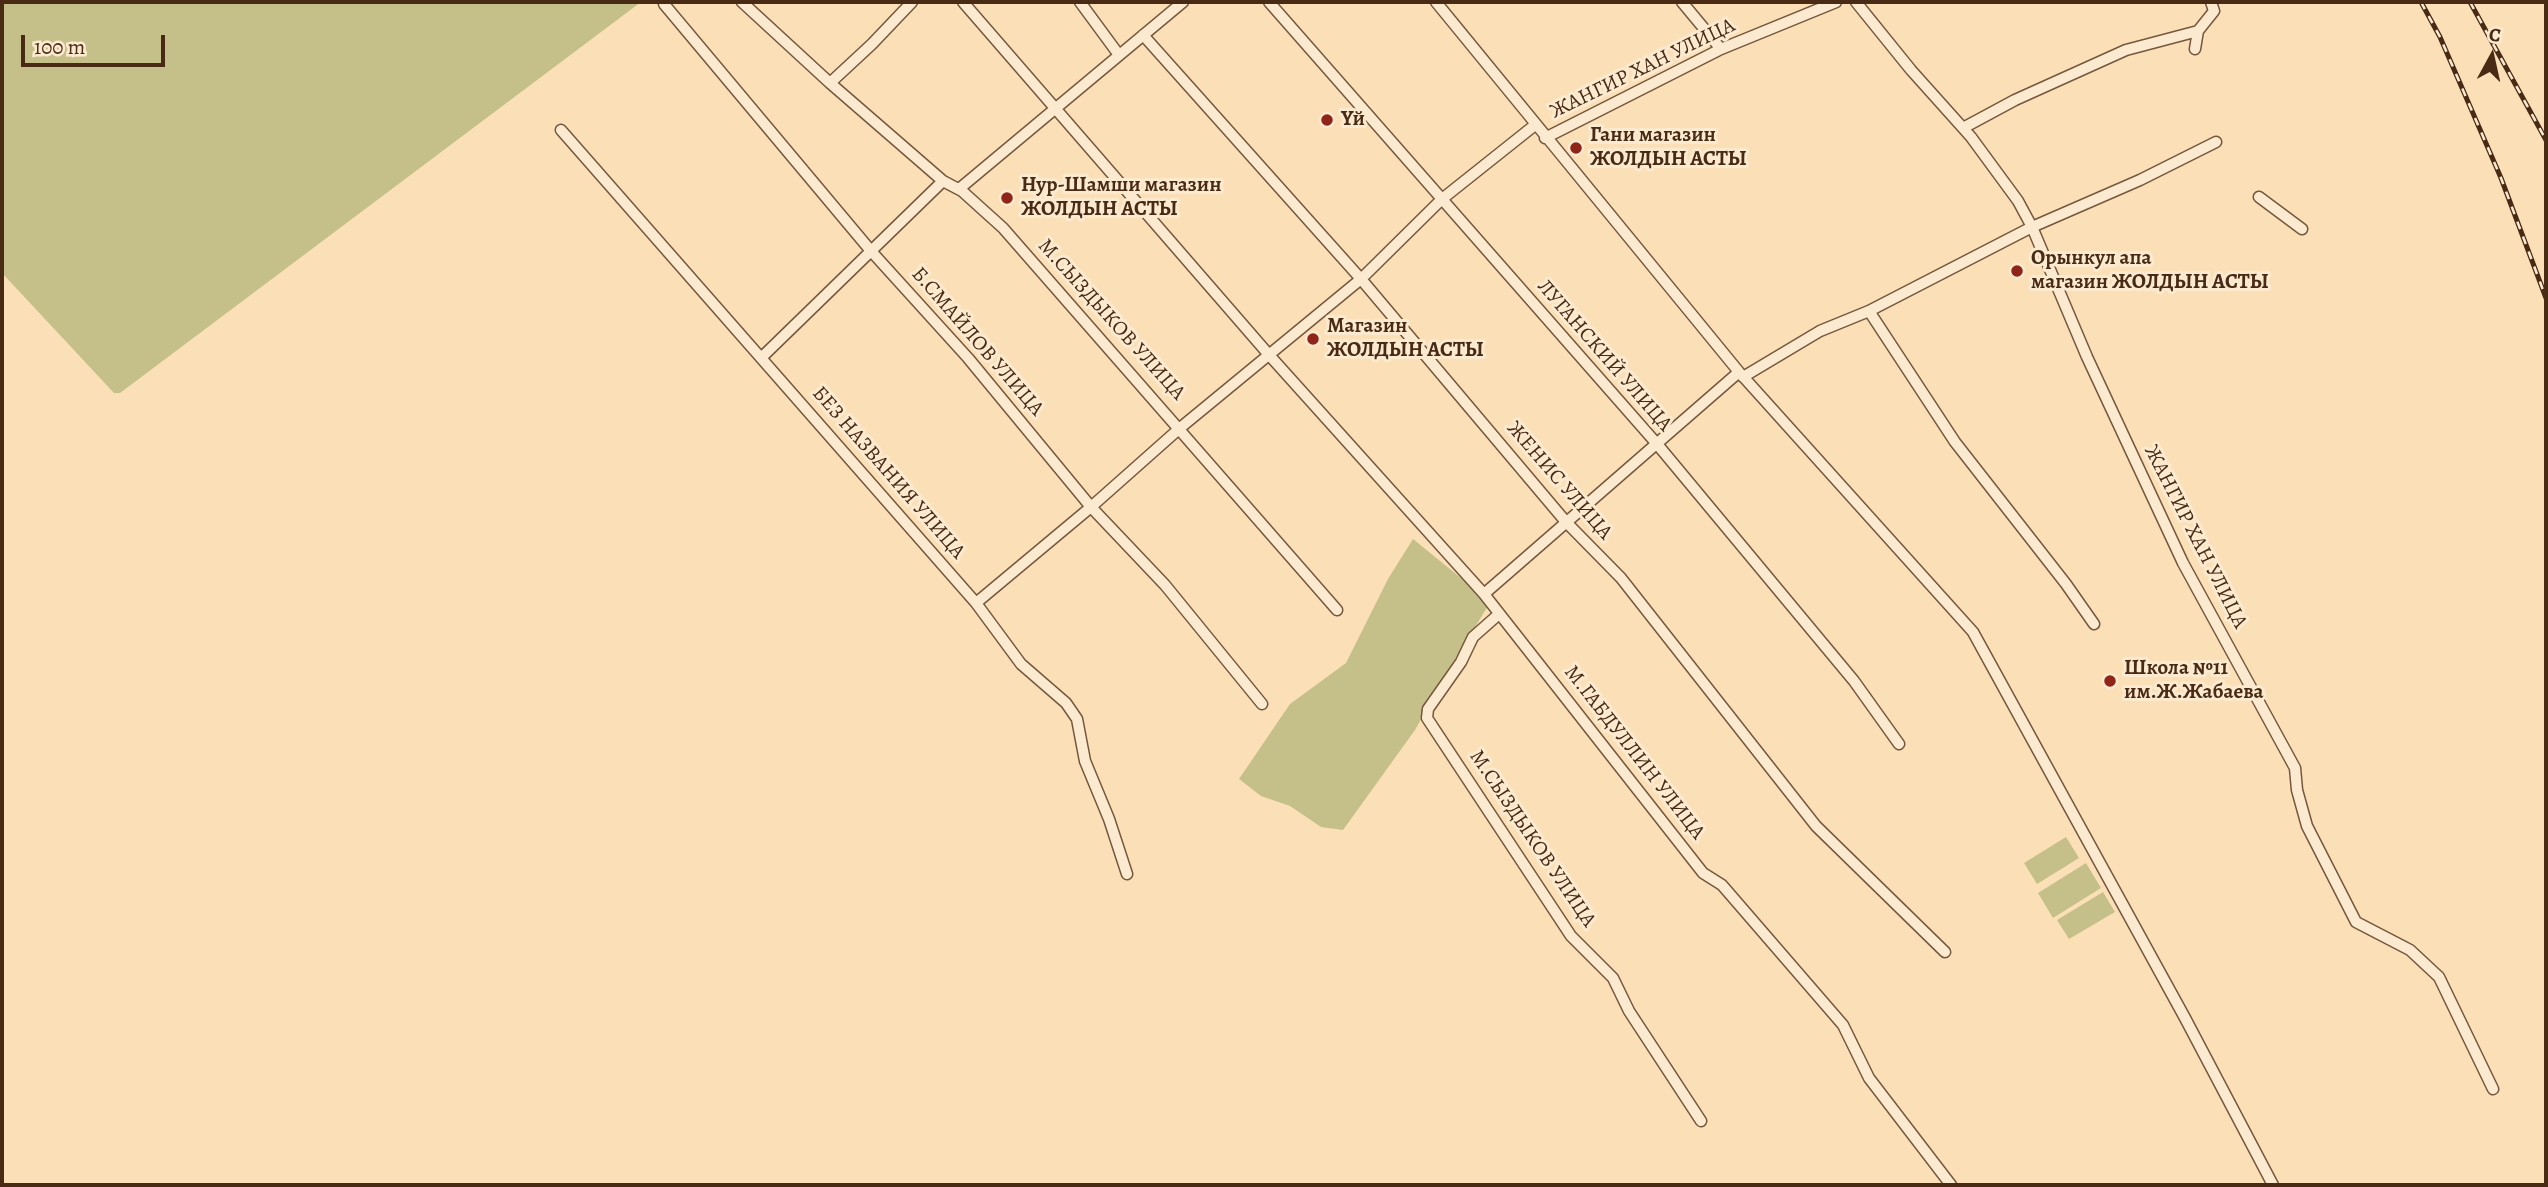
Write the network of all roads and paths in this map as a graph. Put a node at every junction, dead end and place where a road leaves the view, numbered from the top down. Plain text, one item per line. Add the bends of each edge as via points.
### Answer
1 (742, 2) edge
2 (912, 2) edge
3 (963, 2) edge
4 (1080, 2) edge
5 (1183, 2) edge
6 (1269, 2) edge
7 (1436, 2) edge
8 (1682, 2) edge
9 (1836, 2) edge
10 (1856, 2) edge
11 (2211, 2) edge
12 (664, 4) dead end
13 (2198, 31) junction
14 (1143, 35) junction
15 (1721, 49) junction
16 (2195, 49) dead end
17 (1119, 55) junction
18 (830, 83) junction
19 (1055, 109) junction
20 (1535, 125) junction
21 (1963, 128) junction
22 (561, 130) dead end
23 (1545, 138) junction
24 (2216, 142) dead end
25 (943, 181) junction
26 (959, 190) junction
27 (2259, 197) dead end
28 (1442, 199) junction
29 (2032, 227) junction
30 (2302, 229) dead end
31 (871, 251) junction
32 (1361, 279) junction
33 (1869, 311) junction
34 (1270, 356) junction
35 (761, 358) junction
36 (1741, 374) junction
37 (1180, 428) junction
38 (1657, 444) junction
39 (1091, 507) junction
40 (1566, 522) junction
41 (1484, 594) junction
42 (976, 603) junction
43 (1337, 610) dead end
44 (1499, 614) junction
45 (2094, 624) dead end
46 (1262, 705) dead end
47 (1899, 744) dead end
48 (1127, 874) dead end
49 (1945, 952) dead end
50 (2493, 1089) dead end
51 (1701, 1121) dead end
52 (1951, 1185) edge
53 (2273, 1185) edge

1 - 18 street, М.СЫЗДЫКОВ УЛИЦА
2 - 18 street
3 - 19 street, М.ГАБДУЛЛИН УЛИЦА
4 - 17 street
5 - 14 street
6 - 28 street, ЛУГАНСКИЙ УЛИЦА
7 - 20 street, ЖАНГИР ХАН УЛИЦА
8 - 15 street
9 - 15 street, ЖАНГИР ХАН УЛИЦА
10 - 21 street, ЖАНГИР ХАН УЛИЦА
11 - 13 street via 2214,11
12 - 31 street, Б.СМАЙЛОВ УЛИЦА
13 - 16 street
13 - 21 street via 2126,50
14 - 17 street
14 - 32 street, ЖЕНИС УЛИЦА
15 - 23 street, ЖАНГИР ХАН УЛИЦА
17 - 19 street
18 - 25 street, М.СЫЗДЫКОВ УЛИЦА
19 - 26 street
19 - 34 street, М.ГАБДУЛЛИН УЛИЦА
20 - 23 street, ЖАНГИР ХАН УЛИЦА
20 - 28 street
21 - 29 street, ЖАНГИР ХАН УЛИЦА
22 - 35 street, БЕЗ НАЗВАНИЯ УЛИЦА
23 - 36 street, ЖАНГИР ХАН УЛИЦА
24 - 29 street
25 - 26 street, М.СЫЗДЫКОВ УЛИЦА
25 - 31 street
26 - 37 street, М.СЫЗДЫКОВ УЛИЦА via 1003,228
27 - 30 street
28 - 32 street
28 - 38 street, ЛУГАНСКИЙ УЛИЦА
29 - 33 street
29 - 50 street, ЖАНГИР ХАН УЛИЦА via 2183,563 2295,768 2307,826 2356,922 2410,950 2439,977
31 - 35 street
31 - 39 street, Б.СМАЙЛОВ УЛИЦА via 968,358
32 - 34 street
32 - 40 street, ЖЕНИС УЛИЦА
33 - 36 street via 1820,331
33 - 45 street via 1955,442
34 - 37 street
34 - 41 street, М.ГАБДУЛЛИН УЛИЦА
35 - 42 street, БЕЗ НАЗВАНИЯ УЛИЦА
36 - 38 street
36 - 53 street, ЖАНГИР ХАН УЛИЦА via 1973,632
37 - 39 street
37 - 43 street, М.СЫЗДЫКОВ УЛИЦА
38 - 40 street
38 - 47 street, ЛУГАНСКИЙ УЛИЦА via 1854,681
39 - 42 street
39 - 46 street, Б.СМАЙЛОВ УЛИЦА via 1165,585
40 - 41 street
40 - 49 street, ЖЕНИС УЛИЦА via 1621,578 1816,826
41 - 44 street, М.ГАБДУЛЛИН УЛИЦА
42 - 48 street, БЕЗ НАЗВАНИЯ УЛИЦА via 1021,664 1066,703 1077,719 1084,761
44 - 51 street, М.СЫЗДЫКОВ УЛИЦА via 1473,637 1428,709 1427,718 1571,936 1614,978 1629,1011
44 - 52 street, М.ГАБДУЛЛИН УЛИЦА via 1703,873 1728,892 1843,1025 1869,1078

